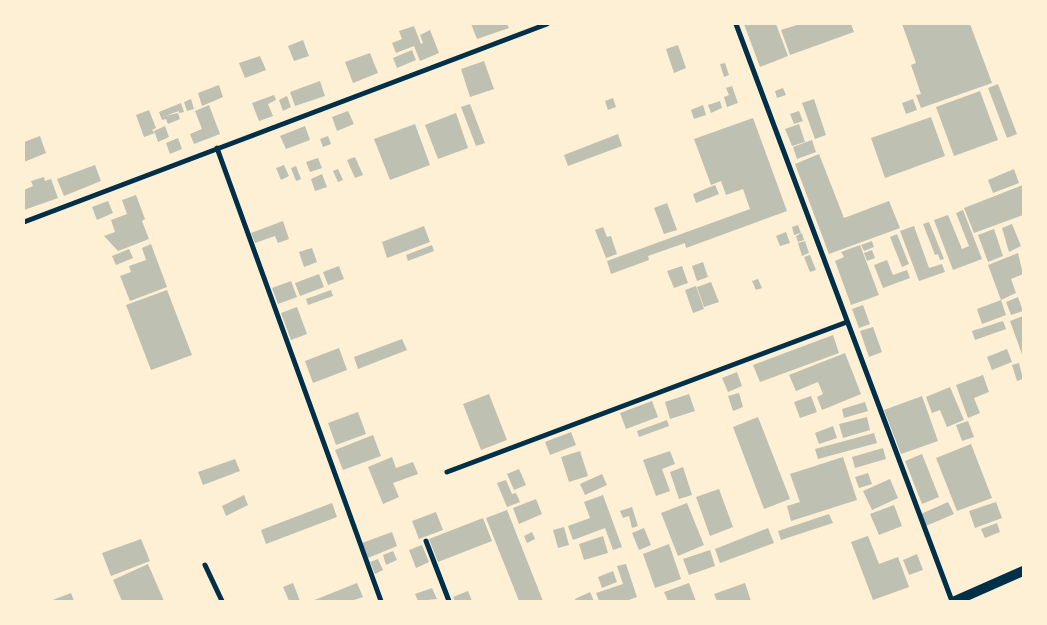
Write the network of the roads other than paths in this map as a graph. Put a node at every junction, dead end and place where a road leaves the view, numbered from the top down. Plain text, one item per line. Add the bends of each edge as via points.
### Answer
1 (547, 24) edge
2 (736, 24) edge
3 (217, 148) junction
4 (24, 222) edge
5 (847, 322) junction
6 (447, 472) dead end
7 (426, 542) dead end
8 (205, 565) dead end
9 (1023, 571) edge
10 (222, 601) edge
11 (381, 601) edge
12 (449, 601) edge
13 (953, 601) edge

1 - 3 street
2 - 5 street
3 - 4 street
3 - 11 street
5 - 6 street
5 - 13 street
7 - 12 street
8 - 10 street
9 - 13 main road

